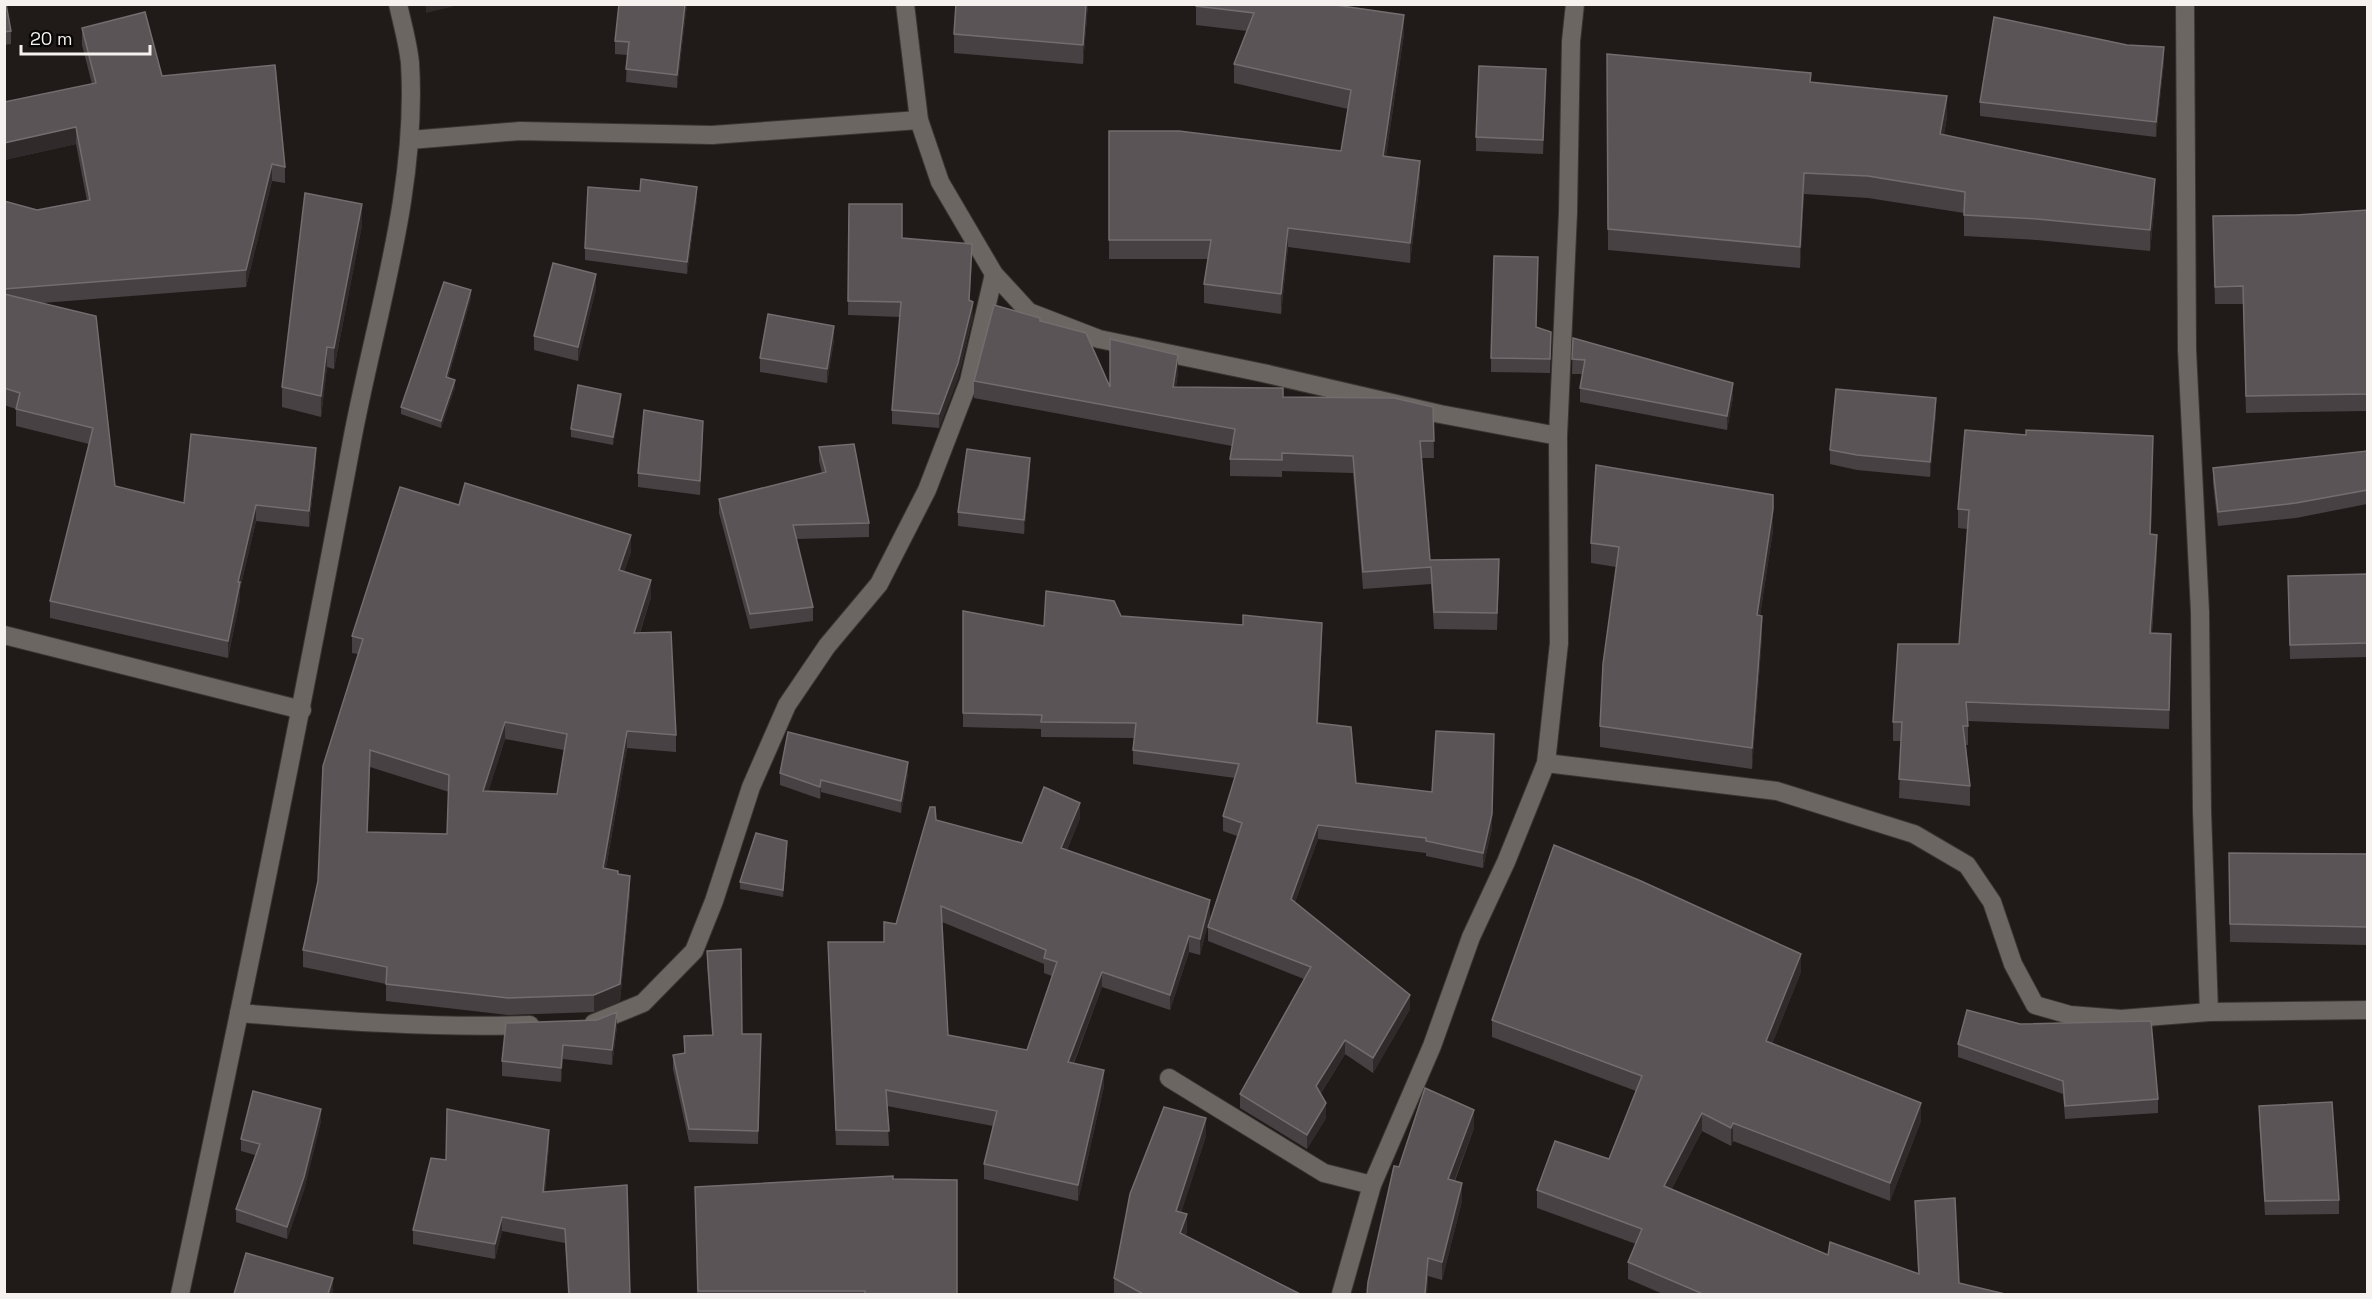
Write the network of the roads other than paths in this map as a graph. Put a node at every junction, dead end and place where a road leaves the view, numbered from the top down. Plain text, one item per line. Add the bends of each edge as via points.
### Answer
1 (398, 4) edge
2 (905, 4) edge
3 (1575, 4) edge
4 (2185, 4) edge
5 (919, 120) junction
6 (410, 140) junction
7 (994, 274) junction
8 (1558, 436) junction
9 (4, 635) edge
10 (302, 710) junction
11 (1546, 763) junction
12 (2367, 1010) edge
13 (2209, 1012) junction
14 (239, 1013) junction
15 (574, 1024) edge
16 (551, 1025) edge
17 (1169, 1078) dead end
18 (1372, 1185) junction
19 (180, 1294) edge
20 (1341, 1294) edge

1 - 6 street via 410,60
2 - 5 street
3 - 8 street
4 - 13 street via 2187,350 2200,612
5 - 6 street via 712,135 520,130
5 - 7 street via 940,182
6 - 10 street via 395,245 352,439
7 - 8 street via 1029,312 1099,339
7 - 15 street via 969,381 927,490 879,584 827,646 787,705 750,787 694,951 643,1003 597,1023
8 - 11 street via 1558,643
9 - 10 street
10 - 14 street
11 - 13 street via 1777,791 1914,834 1967,865 1992,902 2013,964 2036,1005 2070,1015 2121,1019
11 - 18 street via 1471,937 1432,1046
12 - 13 street
14 - 16 street via 381,1024
14 - 19 street
17 - 18 street via 1324,1173
18 - 20 street

